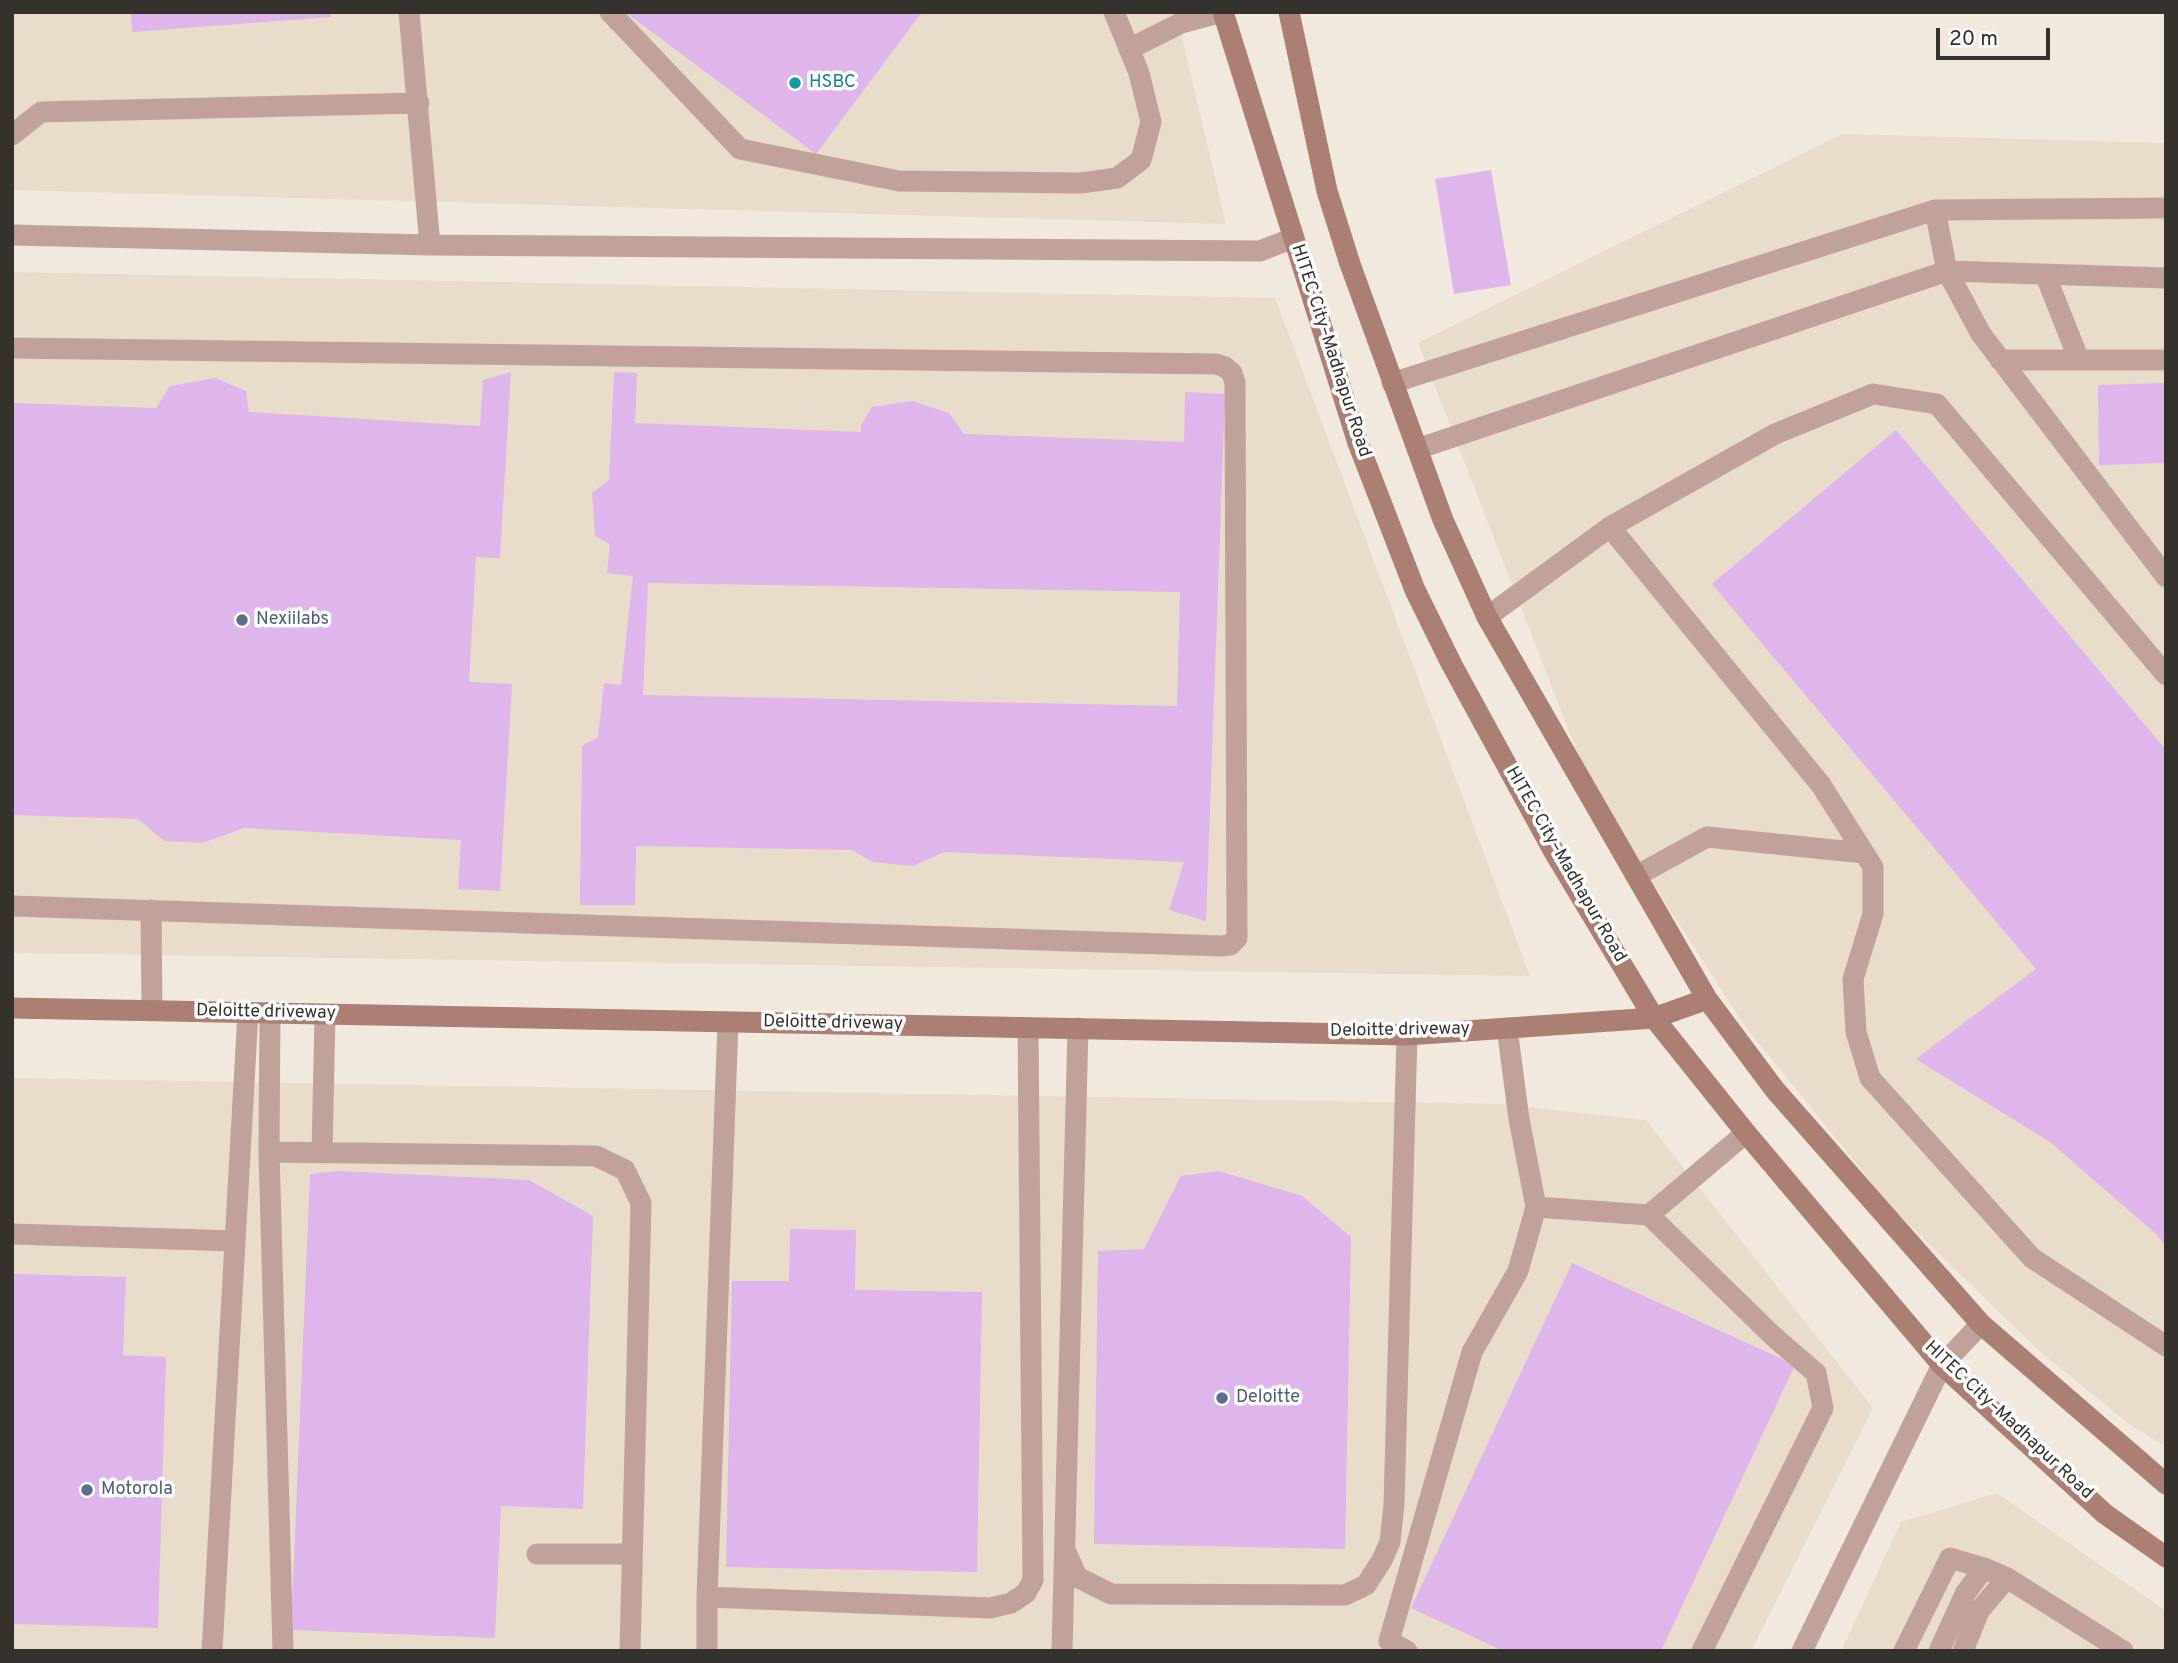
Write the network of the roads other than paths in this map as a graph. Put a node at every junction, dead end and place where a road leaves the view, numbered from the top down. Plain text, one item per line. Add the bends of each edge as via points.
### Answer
1 (409, 12) edge
2 (610, 12) edge
3 (1114, 12) edge
4 (1223, 12) edge
5 (1289, 12) edge
6 (1129, 49) junction
7 (419, 103) junction
8 (12, 135) edge
9 (2166, 208) edge
10 (1935, 210) junction
11 (12, 235) edge
12 (1293, 238) junction
13 (430, 245) junction
14 (1947, 271) junction
15 (2045, 274) junction
16 (2166, 278) edge
17 (12, 348) edge
18 (2000, 360) junction
19 (2078, 360) junction
20 (2166, 360) edge
21 (1392, 383) junction
22 (1417, 449) junction
23 (1610, 527) junction
24 (2166, 577) edge
25 (1488, 617) junction
26 (2166, 675) edge
27 (1864, 853) junction
28 (1636, 876) junction
29 (12, 906) edge
30 (151, 911) junction
31 (1707, 999) junction
32 (12, 1008) edge
33 (152, 1010) junction
34 (247, 1012) junction
35 (270, 1012) junction
36 (325, 1014) junction
37 (1654, 1018) junction
38 (728, 1022) junction
39 (1028, 1028) junction
40 (1077, 1028) junction
41 (1507, 1028) junction
42 (1407, 1035) junction
43 (1746, 1133) junction
44 (269, 1152) junction
45 (321, 1152) junction
46 (1536, 1208) junction
47 (1649, 1215) junction
48 (12, 1234) edge
49 (235, 1241) junction
50 (1982, 1324) junction
51 (2166, 1346) edge
52 (1942, 1365) junction
53 (2166, 1484) edge
54 (1066, 1552) junction
55 (537, 1554) dead end
56 (632, 1554) junction
57 (2166, 1557) edge
58 (1984, 1568) junction
59 (2007, 1578) junction
60 (707, 1597) junction
61 (212, 1651) edge
62 (283, 1651) edge
63 (629, 1651) edge
64 (707, 1651) edge
65 (1062, 1651) edge
66 (1407, 1651) edge
67 (1702, 1651) edge
68 (1802, 1651) edge
69 (1904, 1651) edge
70 (1939, 1651) edge
71 (1963, 1651) edge
72 (2123, 1651) edge

1 - 7 street
2 - 6 street via 740,149 899,181 1082,183 1117,178 1141,160 1151,122
3 - 6 street
4 - 6 street via 1181,23
4 - 12 main road, HITEC City–Madhapur Road
5 - 21 main road via 1327,191
7 - 8 street via 41,112
7 - 13 street
9 - 10 street
10 - 14 street
10 - 21 street
11 - 13 street
12 - 13 street via 1260,251
12 - 37 main road, HITEC City–Madhapur Road via 1358,443 1415,590 1553,850
14 - 15 street
14 - 18 street
14 - 22 street
15 - 16 street
15 - 19 street
17 - 30 street via 1216,364 1232,373 1235,383 1237,938 1230,945
18 - 19 street
18 - 24 street
19 - 20 street
21 - 22 main road
22 - 25 main road via 1443,520
23 - 25 street
23 - 26 street via 1775,434 1873,394 1937,404
23 - 27 street via 1821,785
25 - 28 main road
27 - 28 street via 1707,837
27 - 51 street via 1873,867 1873,914 1853,979 1856,1032 1870,1078 2032,1258
28 - 31 main road
29 - 30 street
30 - 33 street
31 - 37 main road, Deloitte driveway
31 - 50 main road via 1775,1090
32 - 33 main road, Deloitte driveway
33 - 34 main road, Deloitte driveway
34 - 35 main road, Deloitte driveway
34 - 49 street
35 - 36 main road, Deloitte driveway
35 - 44 street
36 - 38 main road, Deloitte driveway
36 - 45 street
37 - 41 main road, Deloitte driveway
37 - 43 main road, HITEC City–Madhapur Road
38 - 39 main road, Deloitte driveway
38 - 60 street
39 - 40 main road, Deloitte driveway
39 - 60 street via 1033,1580 1026,1593 990,1608
40 - 42 main road, Deloitte driveway
40 - 54 street
41 - 42 main road, Deloitte driveway
41 - 46 street
42 - 54 street via 1394,1504 1390,1542 1366,1585 1345,1595 1111,1594 1077,1577
43 - 47 street
43 - 52 main road, HITEC City–Madhapur Road
44 - 45 street
44 - 62 street
45 - 56 street via 596,1156 625,1170 641,1203
46 - 47 street
46 - 66 street via 1518,1271 1472,1352 1389,1641
47 - 67 street via 1816,1373 1823,1408
48 - 49 street
49 - 61 street
50 - 52 street
50 - 53 main road
52 - 57 main road, HITEC City–Madhapur Road via 2105,1514
52 - 68 street
54 - 65 street
55 - 56 street
56 - 63 street
58 - 59 street
58 - 69 street via 1950,1558
58 - 70 street via 1965,1594
59 - 71 street via 1979,1611
59 - 72 street
60 - 64 street

